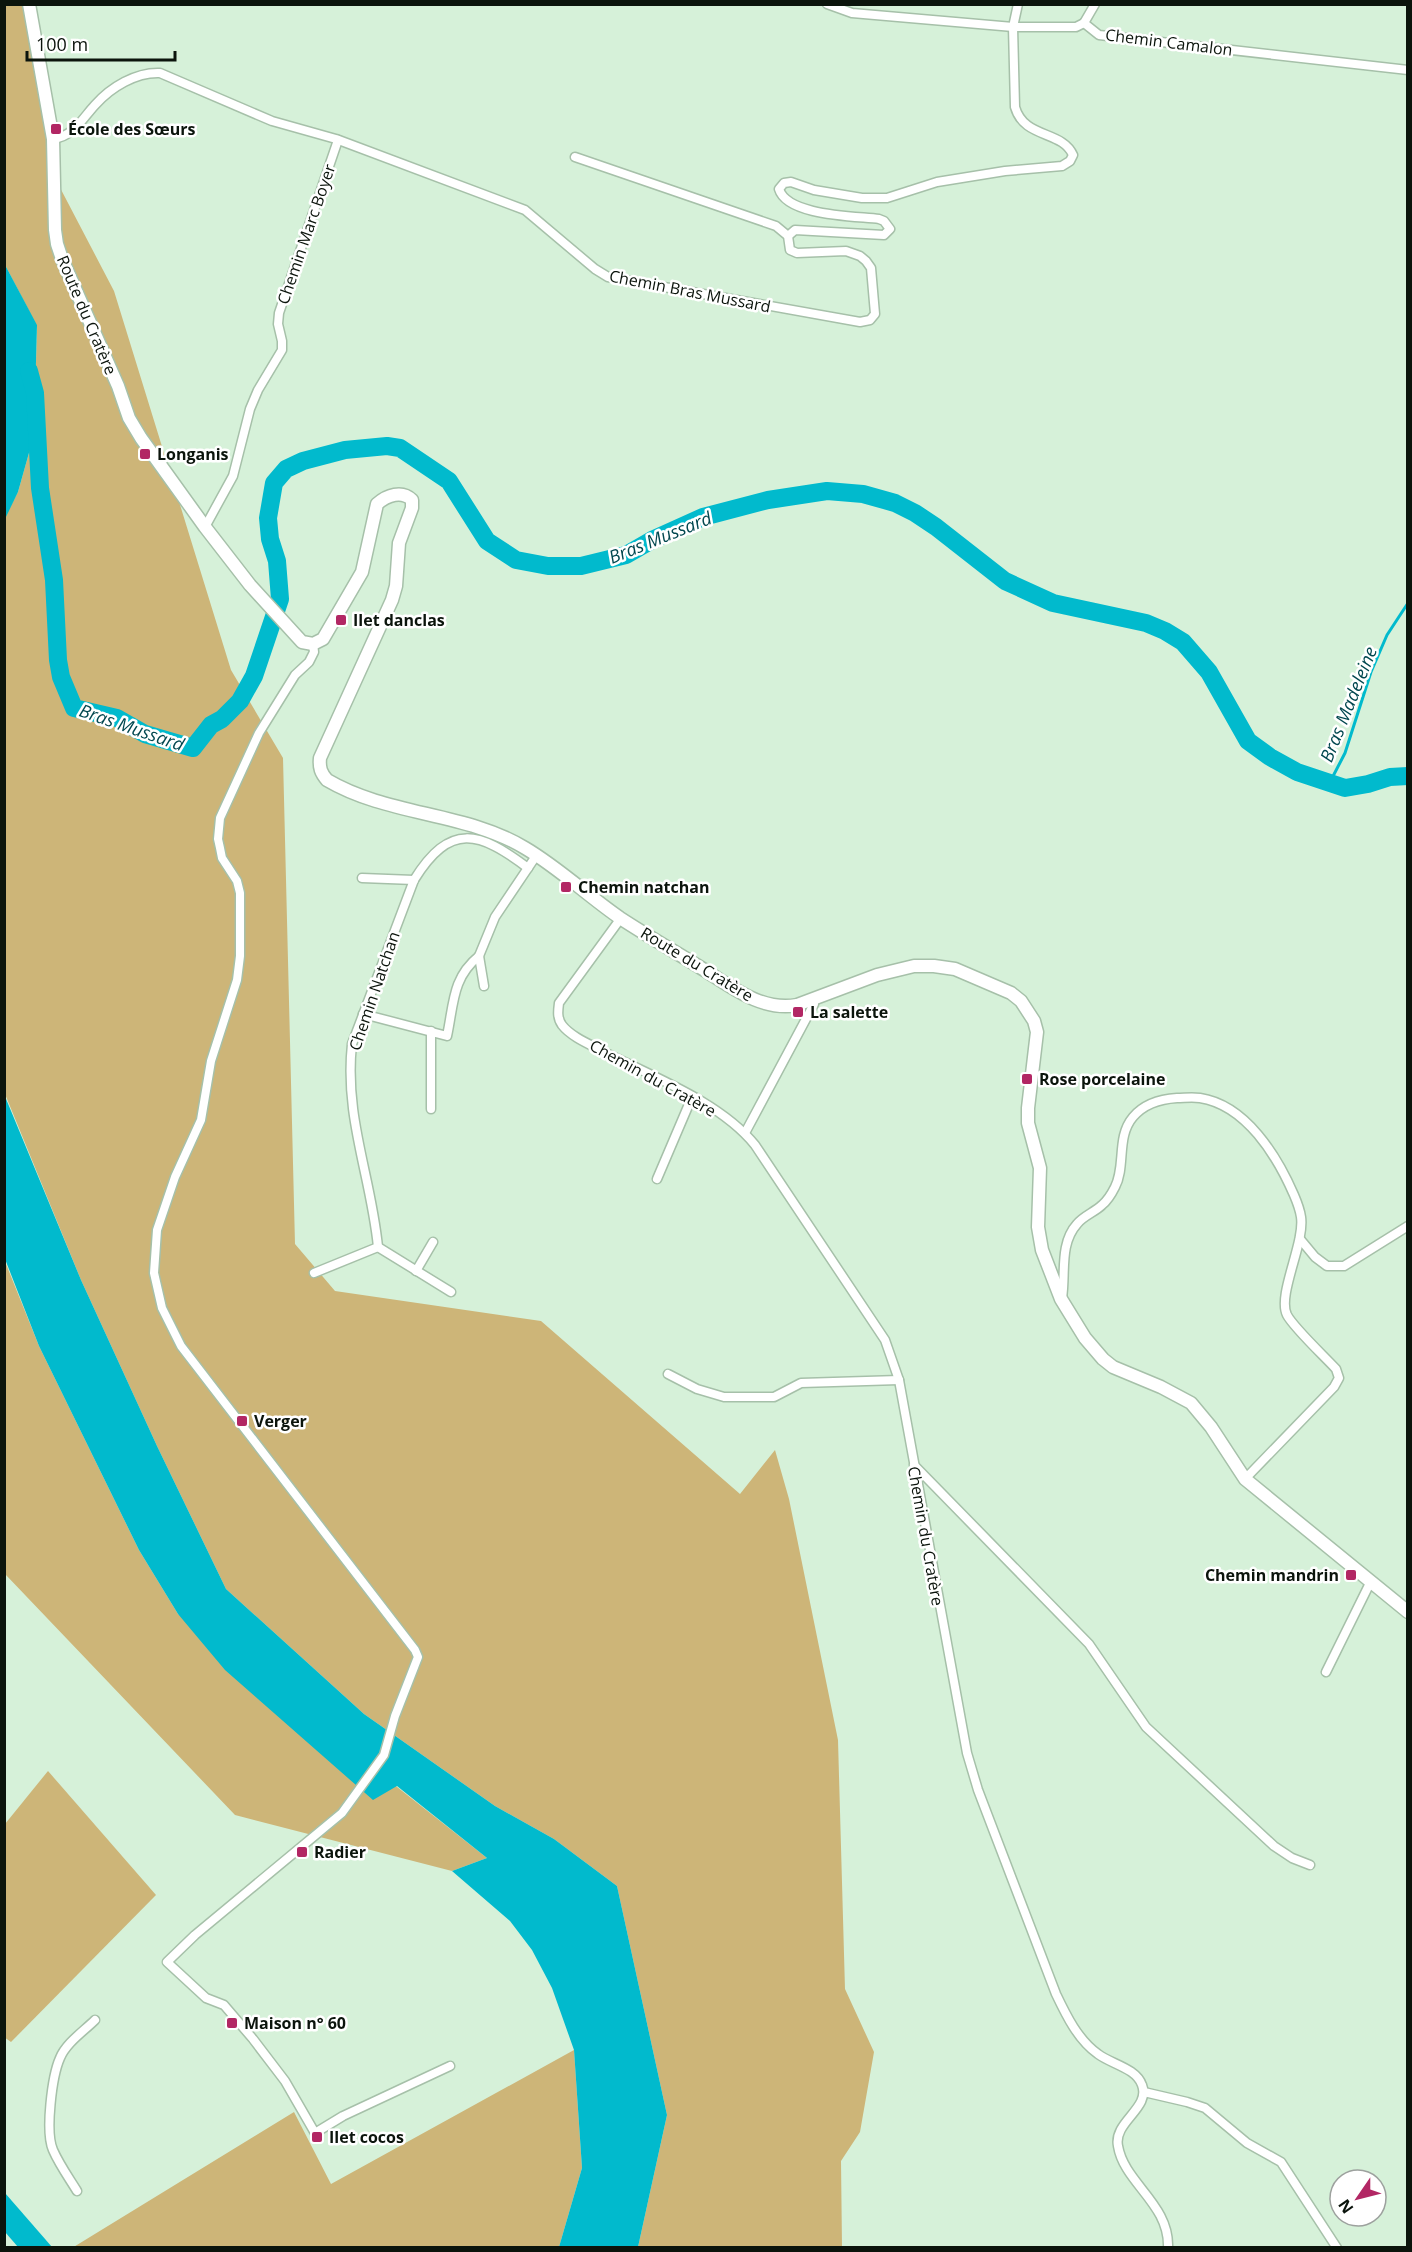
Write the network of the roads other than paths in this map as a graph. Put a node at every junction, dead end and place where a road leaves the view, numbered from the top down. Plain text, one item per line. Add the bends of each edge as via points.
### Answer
1 (29, 4) edge
2 (827, 4) edge
3 (1018, 4) edge
4 (1095, 4) edge
5 (1084, 23) junction
6 (1013, 27) junction
7 (1407, 70) edge
8 (53, 139) junction
9 (338, 140) junction
10 (575, 158) dead end
11 (788, 236) junction
12 (205, 527) junction
13 (313, 644) junction
14 (536, 856) junction
15 (528, 868) junction
16 (362, 878) dead end
17 (414, 880) junction
18 (621, 918) junction
19 (479, 956) junction
20 (484, 986) dead end
21 (813, 1000) junction
22 (363, 1014) junction
23 (430, 1031) junction
24 (692, 1097) junction
25 (431, 1109) dead end
26 (745, 1133) junction
27 (657, 1179) dead end
28 (1407, 1226) edge
29 (1300, 1239) junction
30 (433, 1242) dead end
31 (378, 1247) junction
32 (416, 1271) junction
33 (314, 1273) dead end
34 (451, 1292) dead end
35 (1061, 1299) junction
36 (668, 1374) dead end
37 (899, 1380) junction
38 (914, 1465) junction
39 (1245, 1479) junction
40 (1371, 1581) junction
41 (1407, 1612) edge
42 (1326, 1672) dead end
43 (1310, 1865) dead end
44 (95, 2020) dead end
45 (450, 2066) dead end
46 (1144, 2092) junction
47 (77, 2191) dead end
48 (1168, 2247) edge
49 (1337, 2247) edge

1 - 8 street, Route du Cratère
2 - 6 street, Chemin Camalon via 852,13
3 - 6 street
4 - 5 street
5 - 6 street, Chemin Camalon via 1076,27
5 - 7 street, Chemin Camalon via 1099,34
6 - 11 street via 1017,115 1029,127 1070,148 1070,161 1062,166 937,182 887,198 862,198 784,183 779,189 788,202 817,212 879,219 890,230 884,235 795,230
8 - 9 street, Chemin Bras Mussard via 66,136 97,102 134,76 147,72 160,73 272,121
8 - 12 street, Route du Cratère via 55,230 62,260 129,418
9 - 11 street, Chemin Bras Mussard via 525,210 608,277 860,322 872,319 876,308 871,268 860,256 846,251 796,253 790,250
9 - 12 street, Chemin Marc Boyer via 279,313 282,350 258,390 233,476
10 - 11 street, Chemin Bras Mussard via 776,226
12 - 13 street, Route du Cratère via 302,642
13 - 14 street, Route du Cratère via 323,639 362,572 377,504 400,493 407,495 412,508 398,551 392,600 324,747 321,773 336,785 388,805 490,831
13 - 45 street via 314,652 259,734 220,818 218,839 222,858 240,893 237,980 211,1060 201,1120 157,1230 154,1273 162,1308 181,1346 418,1657 384,1755 342,1813 167,1962 206,1998 224,2005 285,2081 315,2133
14 - 15 street
14 - 18 street, Route du Cratère
15 - 17 street, Chemin Natchan via 502,848 482,840 453,840 426,860
15 - 19 street via 495,917
16 - 17 street
17 - 22 street, Chemin Natchan
18 - 21 street, Route du Cratère via 743,994 768,1005 785,1007
18 - 24 street, Chemin du Cratère via 559,1003 557,1014 562,1025 582,1040
19 - 20 street
19 - 23 street via 458,981 447,1036
21 - 26 street
21 - 35 street, Route du Cratère via 878,975 914,966 934,966 955,969 1021,1001 1037,1032 1028,1123 1040,1168 1038,1227 1042,1250
22 - 23 street
22 - 31 street, Chemin Natchan via 352,1044 351,1102
23 - 25 street
24 - 26 street, Chemin du Cratère
24 - 27 street
26 - 37 street, Chemin du Cratère via 885,1340
28 - 29 street via 1344,1266 1327,1266
29 - 35 street via 1301,1217 1295,1196 1259,1136 1220,1105 1200,1098 1164,1099 1146,1105 1133,1117 1125,1129 1117,1184 1104,1204 1077,1223 1069,1236
29 - 39 street via 1284,1302 1287,1314 1336,1369 1338,1378 1334,1387
30 - 32 street
31 - 32 street
31 - 33 street
32 - 34 street
35 - 39 street, Route du Cratère via 1085,1338 1113,1367 1191,1403
36 - 37 street via 724,1397 774,1397 801,1383
37 - 38 street, Chemin du Cratère
38 - 43 street via 1089,1644 1146,1727 1274,1846
38 - 46 street, Chemin du Cratère via 959,1718 978,1790 1065,2013 1087,2044 1133,2074
39 - 40 street, Route du Cratère
40 - 41 street, Route du Cratère
40 - 42 street
44 - 47 street via 60,2058 49,2112 53,2150
46 - 48 street via 1119,2131 1117,2145 1127,2167 1159,2212 1166,2227
46 - 49 street via 1205,2108 1247,2143 1281,2162

